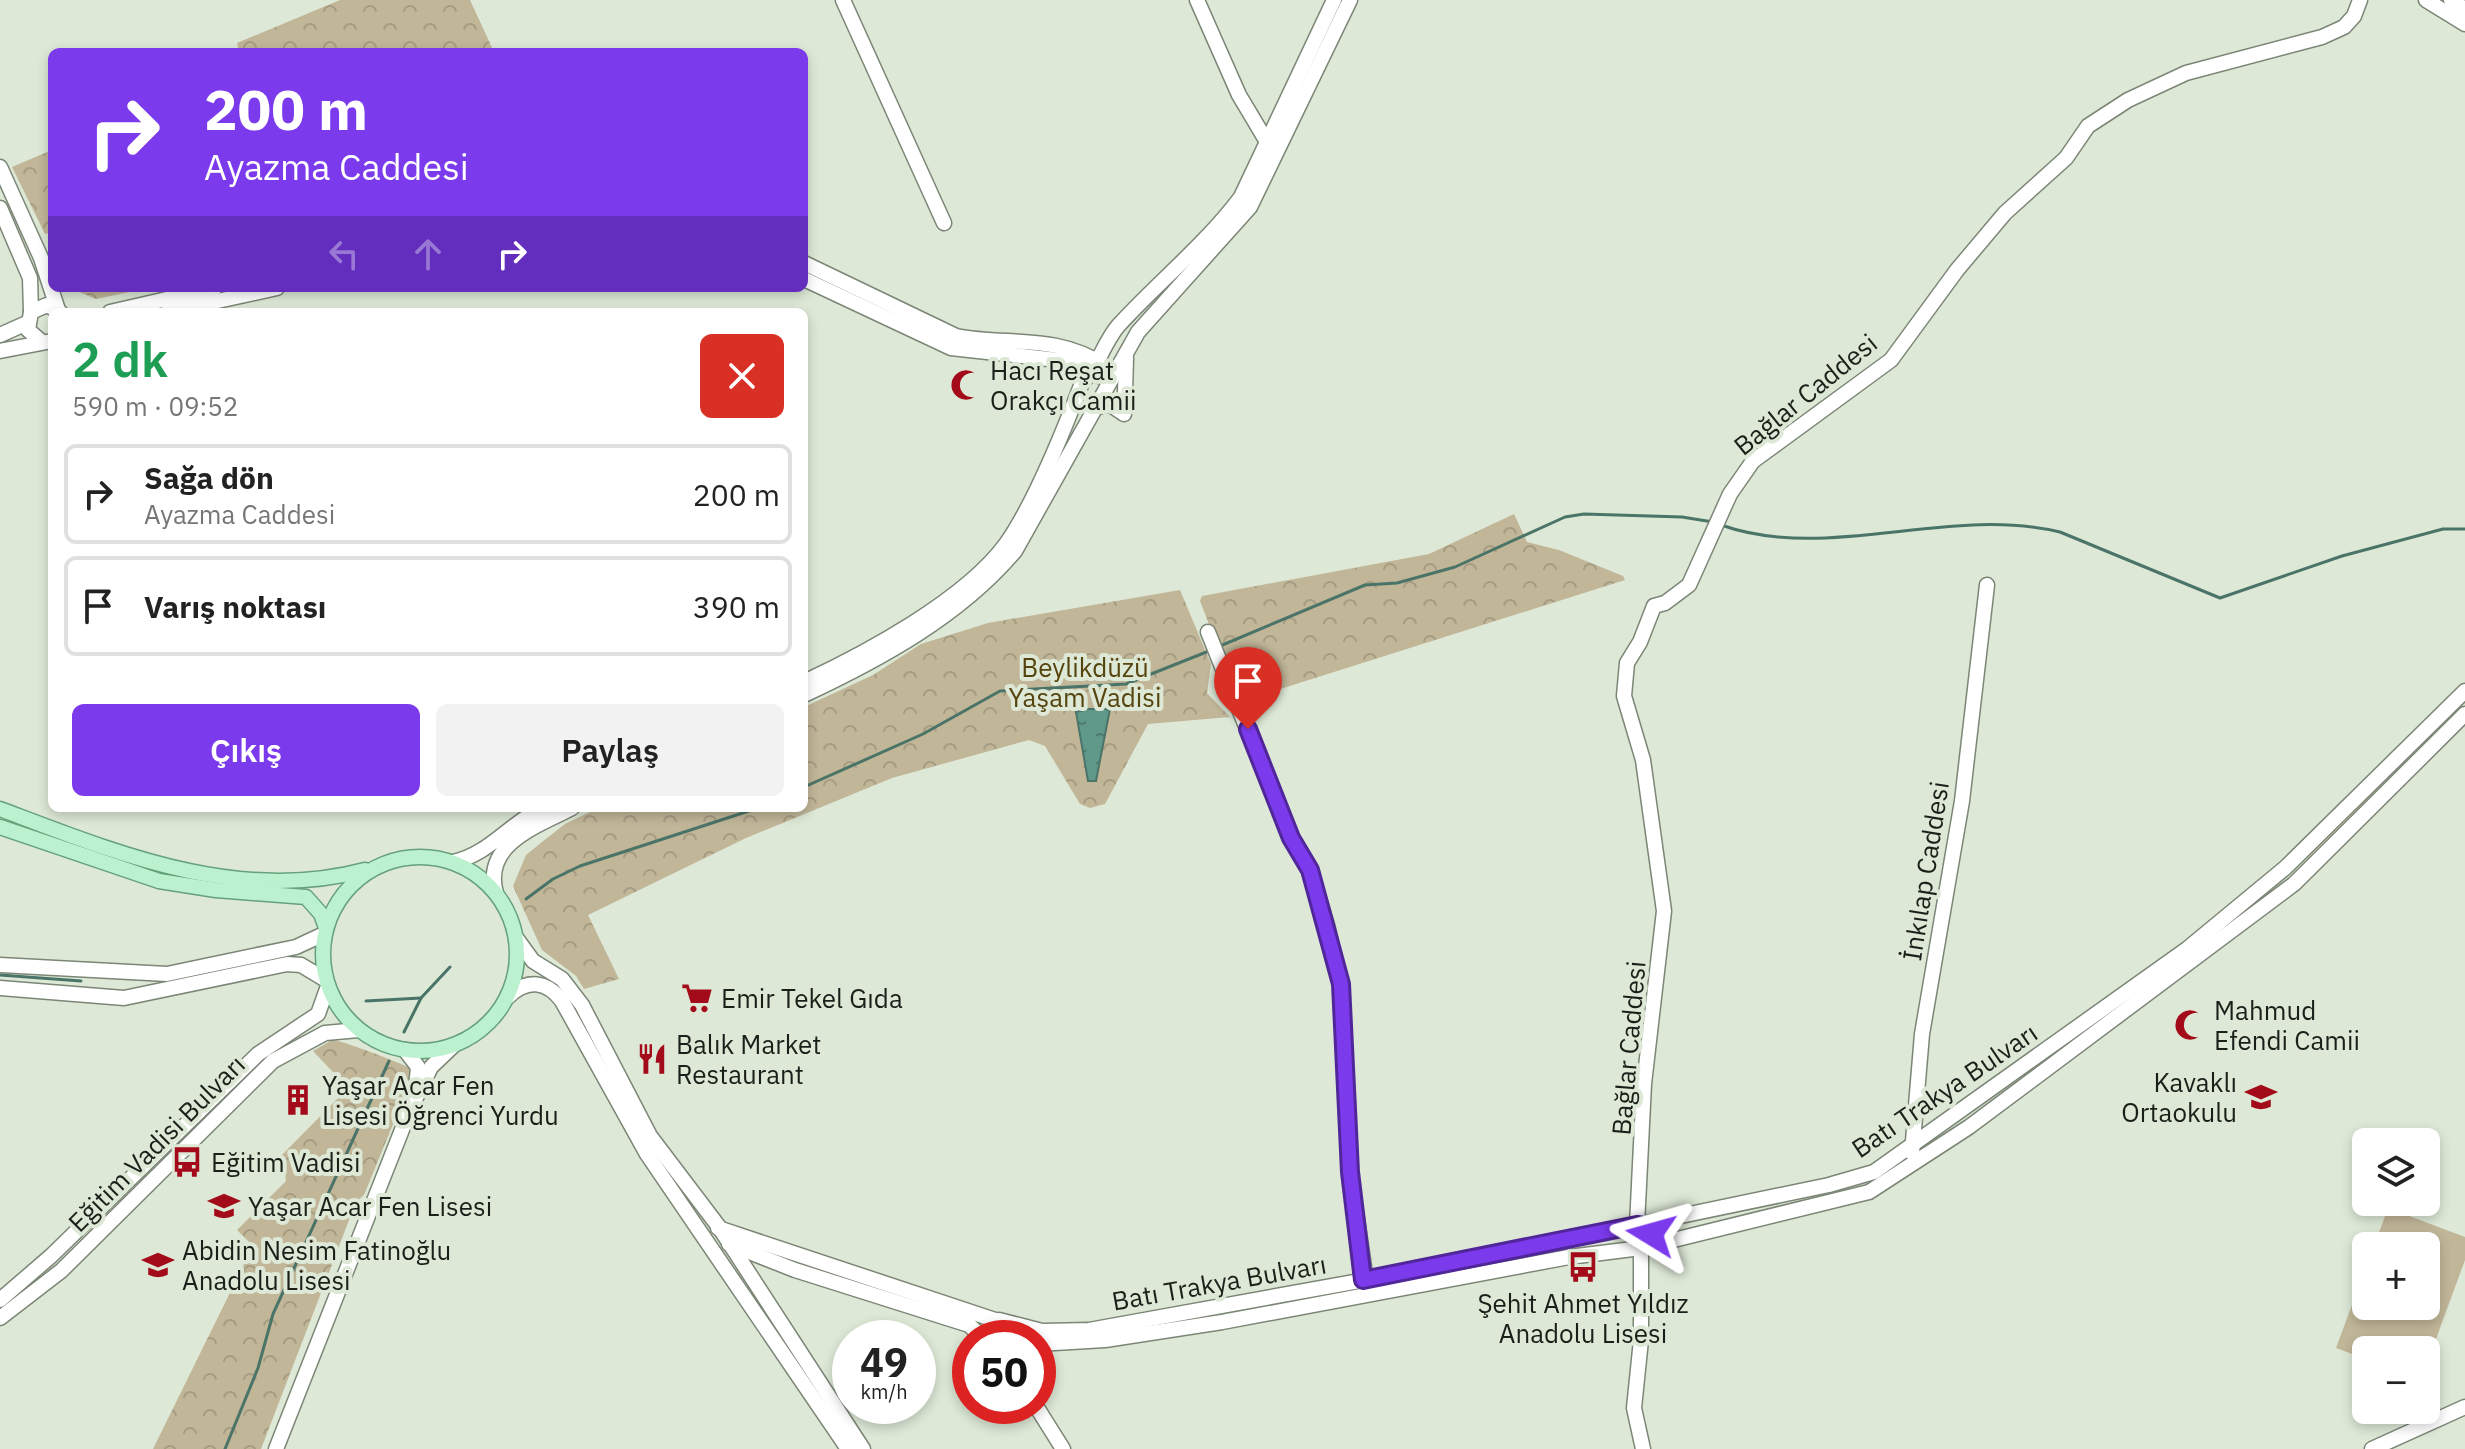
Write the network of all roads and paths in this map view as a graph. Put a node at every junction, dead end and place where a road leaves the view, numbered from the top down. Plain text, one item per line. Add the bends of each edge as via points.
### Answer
1 (843, 0) edge
2 (1197, 0) edge
3 (1334, 0) edge
4 (1350, 0) edge
5 (2360, 0) edge
6 (2426, 0) edge
7 (2451, 0) edge
8 (2465, 9) edge
9 (2465, 24) edge
10 (1267, 142) junction
11 (0, 167) edge
12 (0, 208) edge
13 (944, 223) dead end
14 (808, 265) edge
15 (48, 279) edge
16 (808, 281) edge
17 (198, 292) edge
18 (259, 292) edge
19 (50, 308) edge
20 (128, 308) edge
21 (185, 308) edge
22 (29, 317) junction
23 (0, 335) edge
24 (1109, 338) junction
25 (47, 341) edge
26 (1071, 348) junction
27 (1128, 348) junction
28 (0, 351) edge
29 (1094, 366) junction
30 (1110, 377) junction
31 (1125, 393) dead end
32 (1094, 408) junction
33 (1124, 414) dead end
34 (1987, 585) dead end
35 (1208, 632) dead end
36 (808, 680) edge
37 (2465, 691) edge
38 (808, 693) edge
39 (2465, 714) edge
40 (0, 809) edge
41 (535, 812) edge
42 (564, 812) edge
43 (0, 827) edge
44 (453, 862) junction
45 (377, 866) junction
46 (496, 893) junction
47 (325, 931) junction
48 (517, 939) junction
49 (0, 965) edge
50 (327, 983) junction
51 (0, 988) edge
52 (508, 997) junction
53 (359, 1030) junction
54 (453, 1046) junction
55 (405, 1050) junction
56 (409, 1112) junction
57 (1911, 1147) junction
58 (1914, 1165) junction
59 (1637, 1225) junction
60 (719, 1227) junction
61 (706, 1238) junction
62 (730, 1244) junction
63 (1641, 1248) junction
64 (778, 1263) junction
65 (1363, 1280) junction
66 (756, 1284) junction
67 (1371, 1294) junction
68 (0, 1300) edge
69 (0, 1318) edge
70 (954, 1320) edge
71 (997, 1320) edge
72 (1056, 1331) edge
73 (1056, 1343) edge
74 (2465, 1407) edge
75 (1047, 1424) edge
76 (276, 1449) edge
77 (848, 1449) edge
78 (863, 1449) edge
79 (1063, 1449) edge
80 (1643, 1449) edge
81 (2372, 1449) edge

1 - 13 main road
2 - 10 main road via 1239,95
3 - 10 main road
4 - 27 main road via 1250,207 1153,312
5 - 59 main road, Bağlar Caddesi via 2344,27 2186,73 2088,126 2066,158 1976,247 1891,360 1753,461 1725,505 1689,585 1654,606 1627,663 1624,696 1643,760 1664,911 1644,1084
6 - 9 main road
7 - 8 main road
10 - 24 main road via 1241,197 1222,222
11 - 15 main road
12 - 22 main road via 30,278
14 - 26 main road via 956,336
16 - 29 main road via 951,348
17 - 20 main road
18 - 21 main road
19 - 22 main road via 41,305
22 - 23 main road
22 - 25 main road via 31,335
24 - 26 main road via 1090,349
24 - 29 main road
25 - 28 main road
26 - 29 main road
27 - 30 main road
27 - 31 main road
29 - 30 main road
29 - 36 main road via 1021,518 995,557 908,625
30 - 32 main road
32 - 33 main road via 1109,404
32 - 38 main road via 1025,535 998,571 922,630
34 - 57 main road, İnkılap Caddesi via 1974,716 1922,1034
35 - 65 main road via 1291,838 1310,870 1341,984 1350,1172
37 - 57 main road, Batı Trakya Bulvarı via 2285,868 2187,949
39 - 58 main road, Batı Trakya Bulvarı via 2294,884
40 - 45 main road via 196,875 325,880
41 - 44 main road via 503,831 477,856
42 - 46 main road via 505,847 492,873
43 - 47 main road via 159,881 306,897 321,914
44 - 45 main road via 415,856
44 - 46 main road
45 - 47 main road via 340,898
46 - 48 main road
47 - 49 main road via 296,947 167,974
47 - 50 main road
48 - 52 main road
48 - 60 main road via 533,961 576,995 650,1136
50 - 51 main road via 301,965 287,964 124,998
50 - 53 main road
50 - 68 main road, Eğitim Vadisi Bulvarı via 318,1014 258,1054
52 - 54 main road via 486,1026
52 - 61 main road via 533,983 554,990 647,1154
53 - 55 main road
53 - 69 main road, Eğitim Vadisi Bulvarı via 325,1033 273,1061 61,1271
54 - 55 main road
54 - 56 main road via 431,1067
55 - 56 main road via 419,1072
56 - 76 main road
57 - 58 main road, İnkılap Caddesi
57 - 59 main road, Batı Trakya Bulvarı via 1874,1172 1829,1185
58 - 63 main road, Batı Trakya Bulvarı via 1869,1192
59 - 63 main road, Bağlar Caddesi via 1651,1234
59 - 65 main road, Batı Trakya Bulvarı
60 - 61 main road
60 - 62 main road
60 - 71 main road, Batı Trakya Bulvarı
61 - 62 main road
61 - 77 main road
62 - 64 main road
62 - 66 main road
63 - 67 main road, Batı Trakya Bulvarı
63 - 80 main road via 1641,1340 1634,1408
64 - 66 main road via 756,1268
64 - 70 main road
65 - 67 main road
65 - 72 main road, Batı Trakya Bulvarı via 1089,1330
66 - 78 main road
67 - 73 main road, Batı Trakya Bulvarı via 1120,1338
74 - 81 main road
75 - 79 main road

